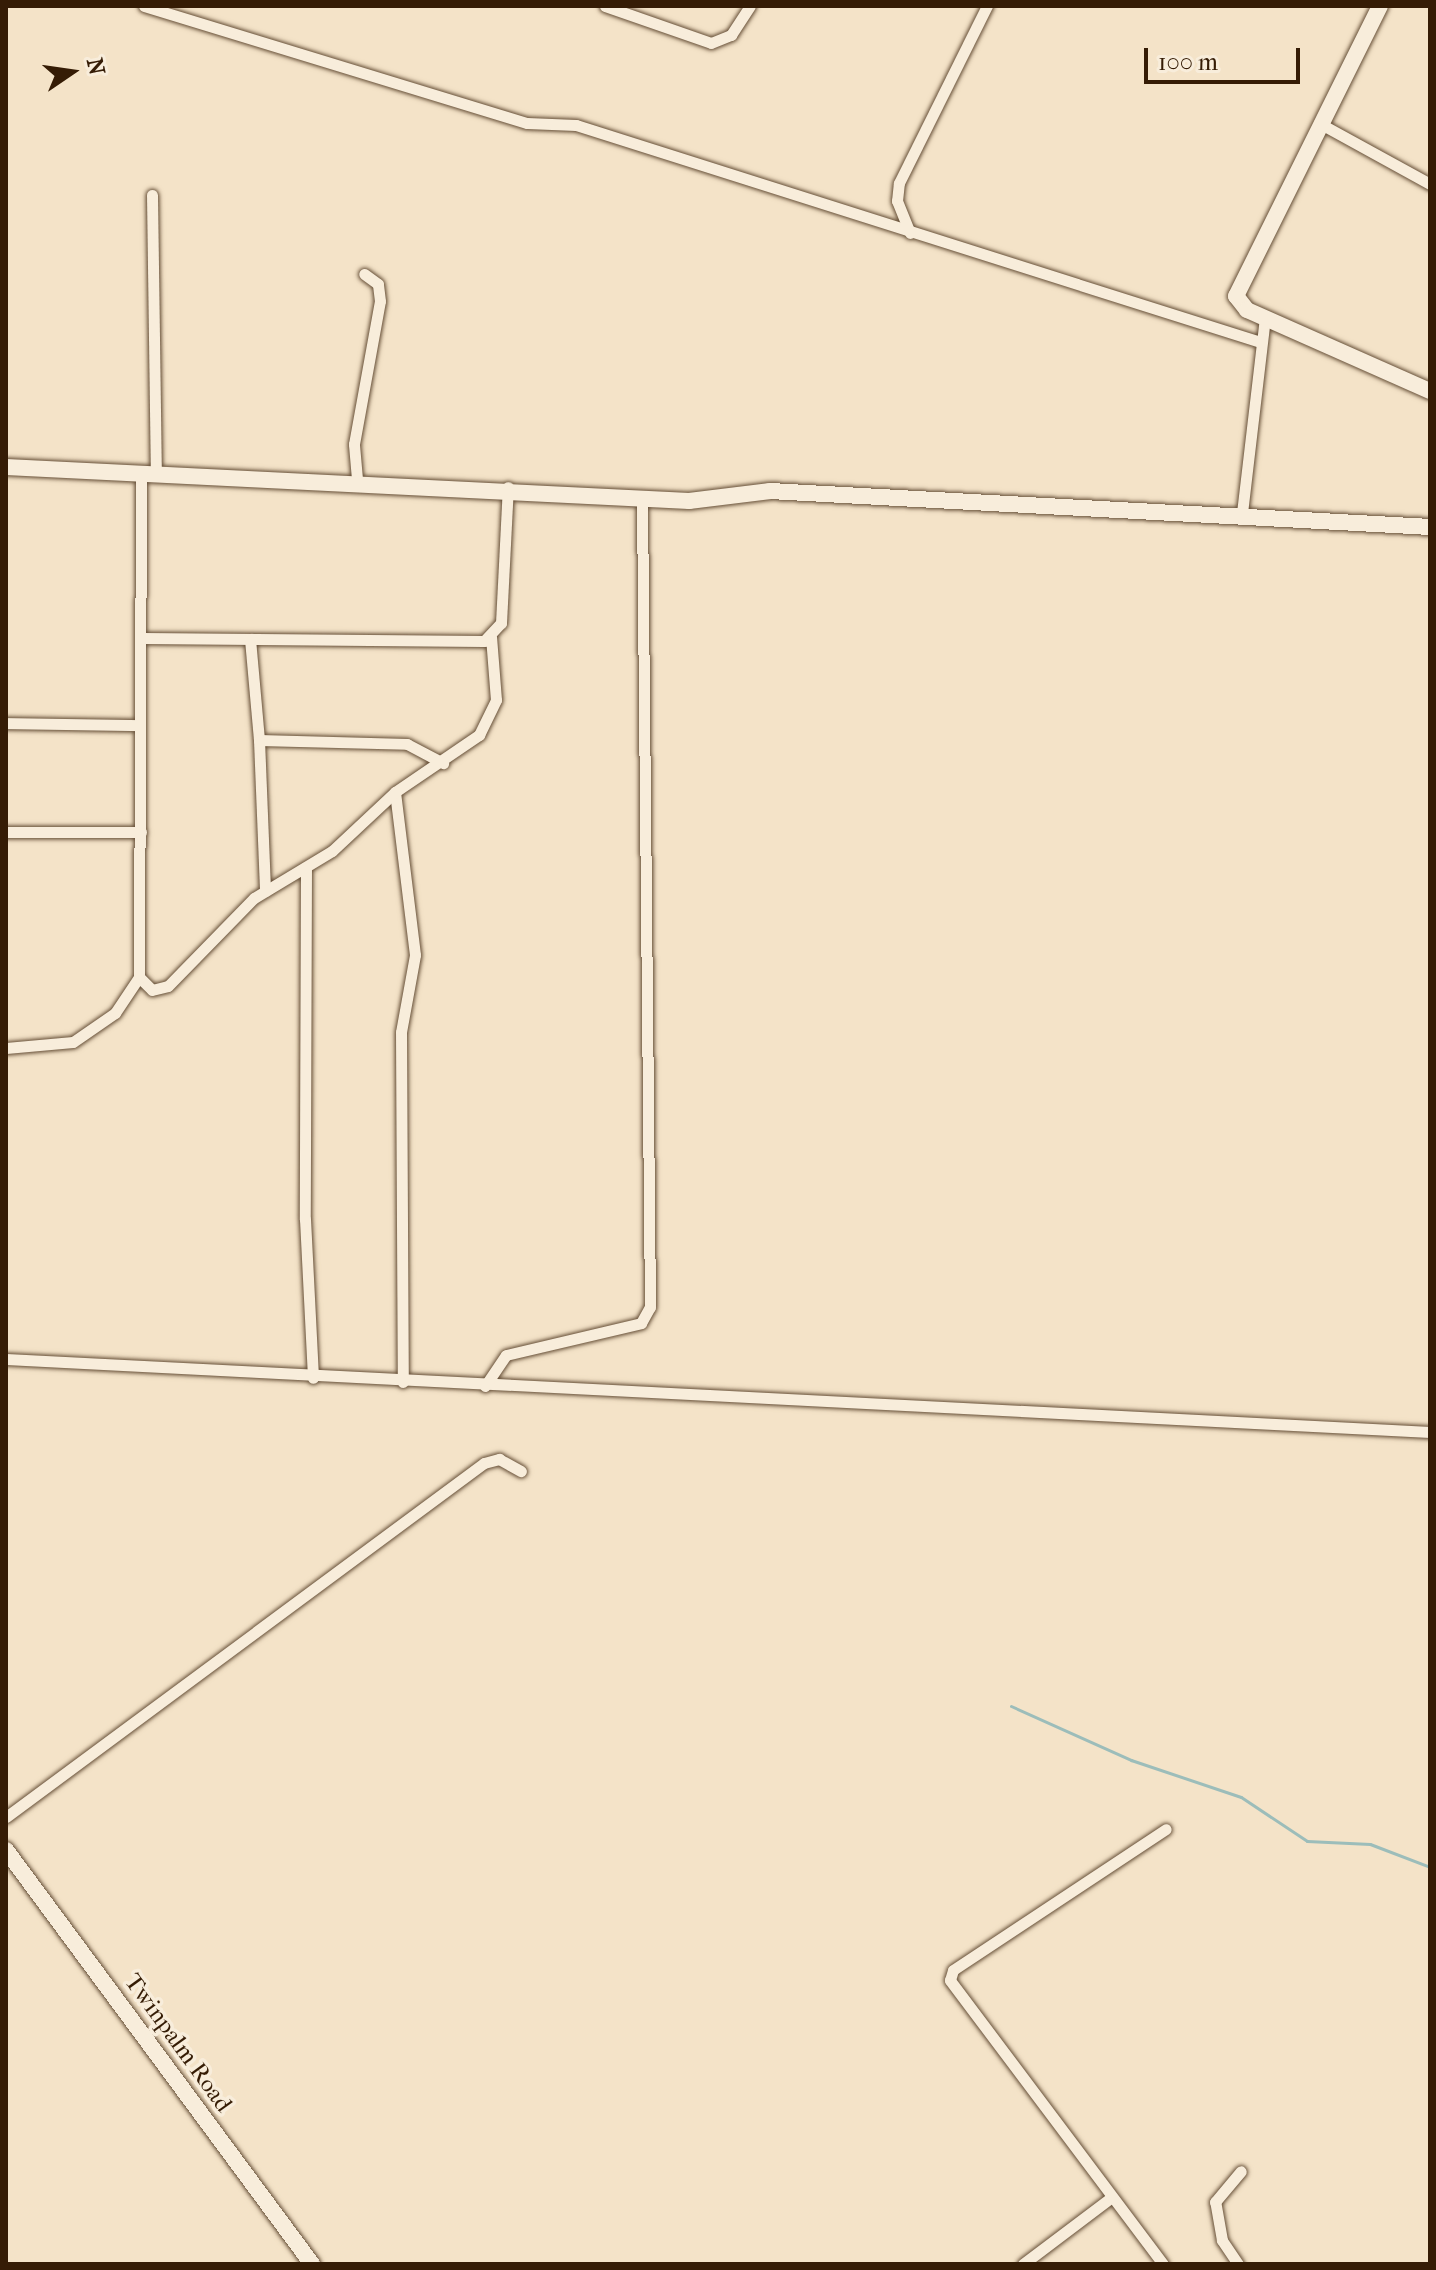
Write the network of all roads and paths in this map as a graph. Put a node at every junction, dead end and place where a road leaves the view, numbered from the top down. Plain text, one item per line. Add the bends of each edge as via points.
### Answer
1 (144, 6) edge
2 (605, 6) edge
3 (750, 6) edge
4 (987, 6) edge
5 (1380, 6) edge
6 (1319, 123) junction
7 (1430, 184) edge
8 (152, 195) dead end
9 (910, 233) junction
10 (364, 274) dead end
11 (1265, 318) junction
12 (1260, 342) junction
13 (1430, 391) edge
14 (6, 467) edge
15 (149, 473) junction
16 (357, 479) junction
17 (508, 487) junction
18 (642, 499) junction
19 (1242, 513) junction
20 (1430, 527) edge
21 (491, 637) junction
22 (142, 638) junction
23 (250, 639) junction
24 (6, 723) edge
25 (140, 725) junction
26 (259, 740) junction
27 (443, 763) junction
28 (395, 792) junction
29 (6, 832) edge
30 (141, 832) junction
31 (306, 867) junction
32 (265, 891) junction
33 (139, 977) junction
34 (6, 1048) edge
35 (6, 1359) edge
36 (313, 1378) junction
37 (403, 1382) junction
38 (485, 1386) junction
39 (1430, 1432) edge
40 (521, 1471) dead end
41 (6, 1817) edge
42 (1166, 1829) dead end
43 (6, 1850) edge
44 (1241, 2171) dead end
45 (1112, 2197) junction
46 (312, 2264) edge
47 (1023, 2264) edge
48 (1163, 2264) edge
49 (1238, 2264) edge

1 - 9 street via 527,123 576,125
2 - 3 street via 711,43 731,35
4 - 9 street via 899,183 897,201
5 - 6 street
6 - 7 street
6 - 11 street via 1237,288 1240,303
8 - 15 street
9 - 12 street
10 - 16 street via 378,284 380,301 354,444
11 - 12 street
11 - 13 street
12 - 19 street
14 - 15 street
15 - 16 street
15 - 22 street
16 - 17 street
17 - 18 street
17 - 21 street via 501,623
18 - 19 street via 770,491
18 - 38 street via 650,1307 641,1323 506,1355
19 - 20 street
21 - 23 street
21 - 27 street via 492,715
22 - 23 street
22 - 25 street
23 - 26 street via 252,725
24 - 25 street
25 - 30 street
26 - 27 street via 407,744
26 - 32 street
27 - 28 street
28 - 31 street
28 - 37 street via 415,955 401,1032
29 - 30 street
30 - 33 street
31 - 32 street
31 - 36 street via 305,1219
32 - 33 street via 168,986 152,990
33 - 34 street via 115,1013 73,1042
35 - 36 street
36 - 37 street
37 - 38 street
38 - 39 street
40 - 41 street via 499,1459 484,1463
42 - 45 street via 953,1970 950,1980
43 - 46 street, Twinpalm Road
44 - 49 street via 1215,2202 1222,2240
45 - 47 street
45 - 48 street

